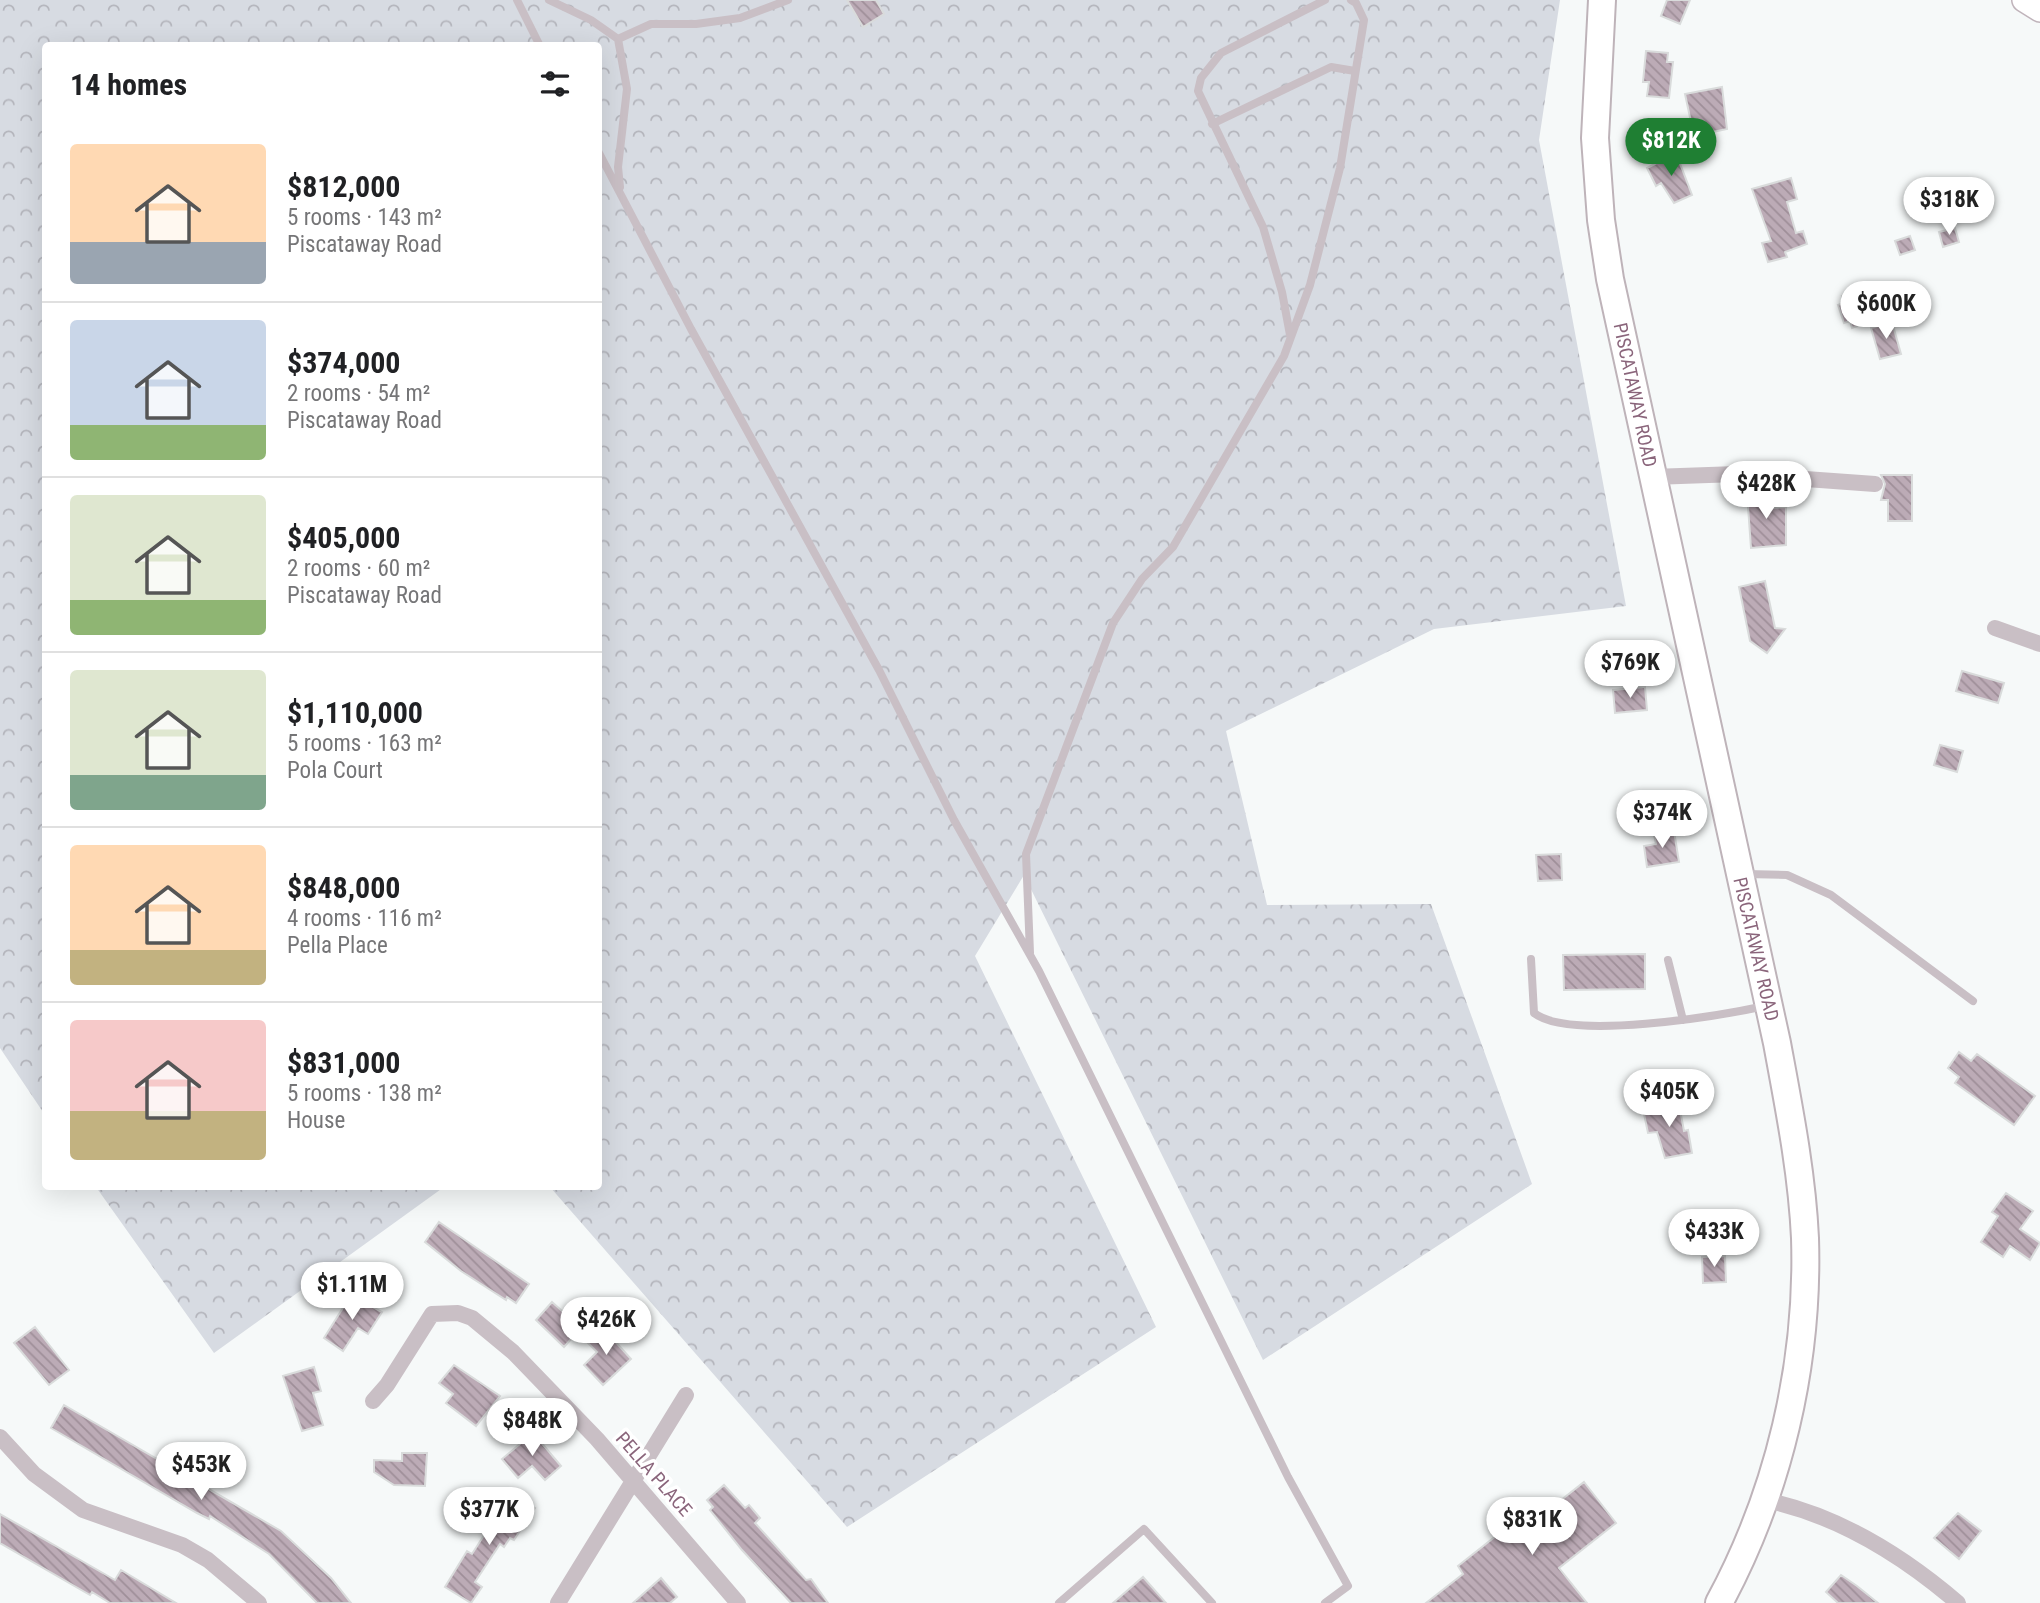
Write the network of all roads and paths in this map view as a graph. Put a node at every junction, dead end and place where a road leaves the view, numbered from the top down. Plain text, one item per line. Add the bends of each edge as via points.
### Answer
1 (517, 0) edge
2 (549, 0) edge
3 (788, 0) edge
4 (1325, 0) edge
5 (1351, 0) edge
6 (1602, 0) edge
7 (2024, 0) edge
8 (2040, 10) edge
9 (618, 39) junction
10 (538, 42) edge
11 (1355, 71) junction
12 (1212, 124) junction
13 (602, 158) edge
14 (621, 193) junction
15 (1290, 338) junction
16 (1652, 477) junction
17 (1875, 484) dead end
18 (1995, 628) dead end
19 (2040, 643) edge
20 (1739, 874) junction
21 (1030, 956) junction
22 (1531, 959) dead end
23 (1668, 960) dead end
24 (1973, 1001) dead end
25 (1768, 1006) junction
26 (1683, 1020) junction
27 (686, 1395) dead end
28 (373, 1401) dead end
29 (0, 1437) edge
30 (634, 1482) junction
31 (1765, 1500) junction
32 (259, 1603) edge
33 (558, 1603) edge
34 (738, 1603) edge
35 (1059, 1603) edge
36 (1212, 1603) edge
37 (1325, 1603) edge
38 (1719, 1603) edge
39 (1958, 1603) edge

1 - 10 lane
2 - 9 lane
3 - 9 lane via 740,18 651,24
4 - 12 lane via 1221,53 1201,78 1198,91
5 - 11 lane via 1364,20
6 - 16 main road, PISCATAWAY ROAD via 1595,99 1601,220
7 - 8 main road
9 - 14 lane via 627,89 618,167
11 - 12 lane via 1331,67
11 - 15 lane via 1340,168 1310,285
12 - 15 lane via 1263,228
13 - 14 lane
14 - 21 lane
15 - 21 lane via 1284,356 1172,547 1142,579 1114,623 1026,854
16 - 17 street via 1737,474
16 - 20 main road, PISCATAWAY ROAD
18 - 19 street
20 - 24 lane via 1787,875 1831,895
20 - 25 main road, PISCATAWAY ROAD
21 - 37 lane via 1288,1477 1348,1586
22 - 26 lane via 1534,1013 1550,1023 1645,1025
23 - 26 lane
25 - 26 lane
25 - 31 main road, PISCATAWAY ROAD via 1798,1164 1805,1284 1797,1374
27 - 30 street
28 - 30 street, PELLA PLACE via 432,1314 464,1315 489,1329
29 - 32 street via 58,1494 109,1521 182,1545 208,1560
30 - 33 street
30 - 34 street, PELLA PLACE
31 - 38 main road, PISCATAWAY ROAD
31 - 39 street via 1839,1523 1914,1568
35 - 36 lane via 1144,1529

